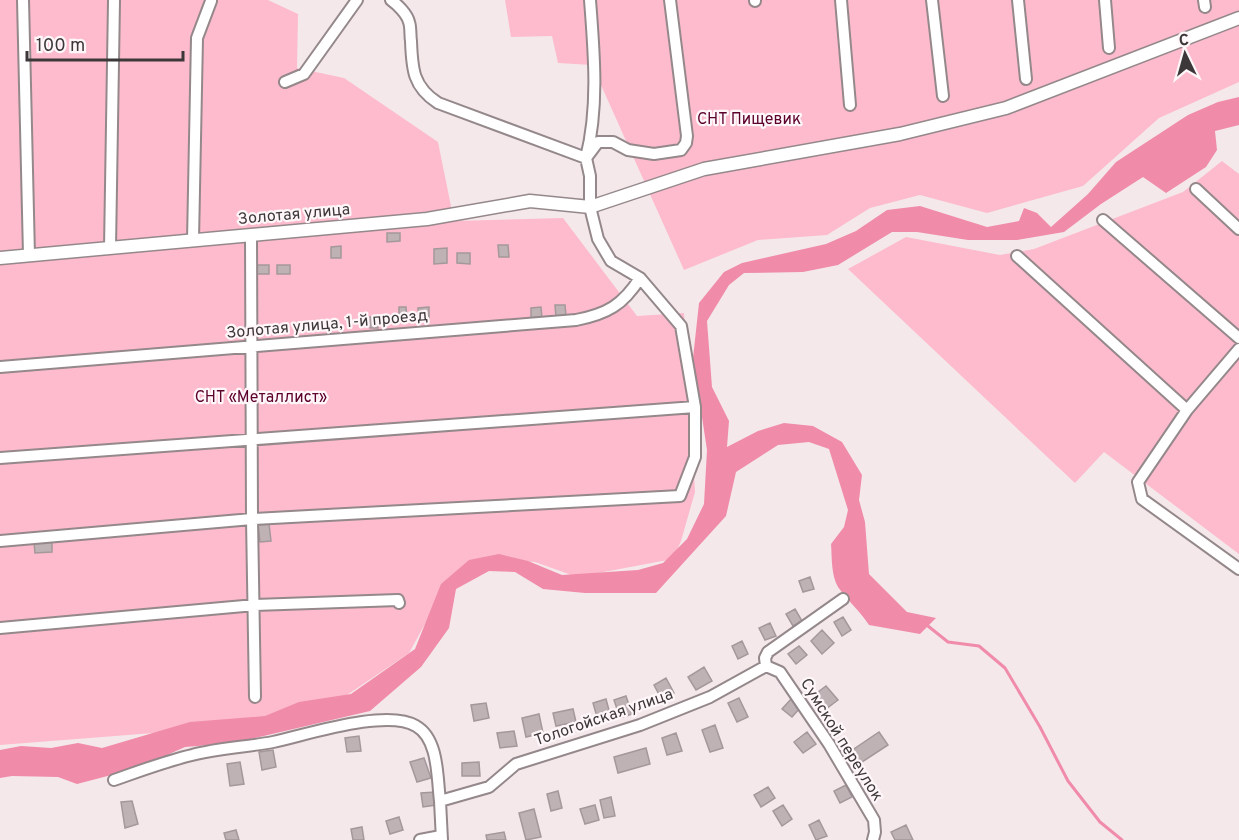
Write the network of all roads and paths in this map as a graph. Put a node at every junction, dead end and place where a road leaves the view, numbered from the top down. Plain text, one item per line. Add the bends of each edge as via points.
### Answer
1 (23, 0) edge
2 (357, 0) edge
3 (391, 0) edge
4 (590, 0) edge
5 (670, 0) edge
6 (841, 0) edge
7 (932, 0) edge
8 (1018, 0) edge
9 (1105, 0) edge
10 (114, 1) edge
11 (211, 1) edge
12 (1239, 18) edge
13 (1109, 48) dead end
14 (1026, 79) dead end
15 (285, 82) dead end
16 (943, 96) dead end
17 (850, 105) dead end
18 (586, 158) junction
19 (1196, 189) dead end
20 (590, 207) junction
21 (1103, 220) dead end
22 (1239, 229) edge
23 (251, 235) junction
24 (193, 240) junction
25 (110, 248) junction
26 (28, 255) junction
27 (1017, 256) dead end
28 (0, 258) edge
29 (640, 278) junction
30 (1239, 338) edge
31 (252, 347) junction
32 (1239, 349) edge
33 (0, 366) edge
34 (695, 407) junction
35 (1187, 410) junction
36 (253, 441) junction
37 (0, 458) edge
38 (252, 519) junction
39 (0, 541) edge
40 (1239, 569) edge
41 (843, 598) dead end
42 (399, 603) dead end
43 (255, 605) junction
44 (0, 628) edge
45 (766, 666) junction
46 (255, 697) dead end
47 (114, 780) dead end
48 (440, 801) junction
49 (441, 838) edge
50 (420, 840) edge
51 (873, 840) edge

1 - 26 street
2 - 15 street via 304,74
3 - 18 street via 409,22 412,69 427,96
4 - 18 street via 593,120
5 - 18 street via 686,143 681,150 654,154 628,150 613,142 598,142
6 - 17 street
7 - 16 street
8 - 14 street
9 - 13 street
10 - 25 street
11 - 24 street via 197,38
12 - 20 street via 1006,108 900,134 704,169
18 - 20 street
19 - 22 street
20 - 23 street, Золотая улица via 530,201 427,219
20 - 29 street via 598,239 611,261
21 - 30 street
23 - 24 street, Золотая улица
23 - 31 street
24 - 25 street, Золотая улица
25 - 26 street, Золотая улица
26 - 28 street, Золотая улица
27 - 35 street
29 - 31 street, Золотая улица, 1-й проезд via 615,307 586,318
29 - 34 street via 681,326
31 - 33 street, Золотая улица, 1-й проезд
31 - 36 street
32 - 35 street
34 - 36 street
34 - 38 street via 695,456 680,496
35 - 40 street via 1137,482 1142,499
36 - 37 street
36 - 38 street
38 - 39 street
38 - 43 street
41 - 45 street, Тологойская улица via 768,652
42 - 43 street via 398,600
43 - 44 street
43 - 46 street
45 - 48 street, Тологойская улица via 710,697 650,721 516,764 489,787
45 - 51 street, Сумской переулок via 780,672 829,744 873,820
47 - 48 street via 193,754 388,720 415,725 426,734
48 - 49 street
49 - 50 street

